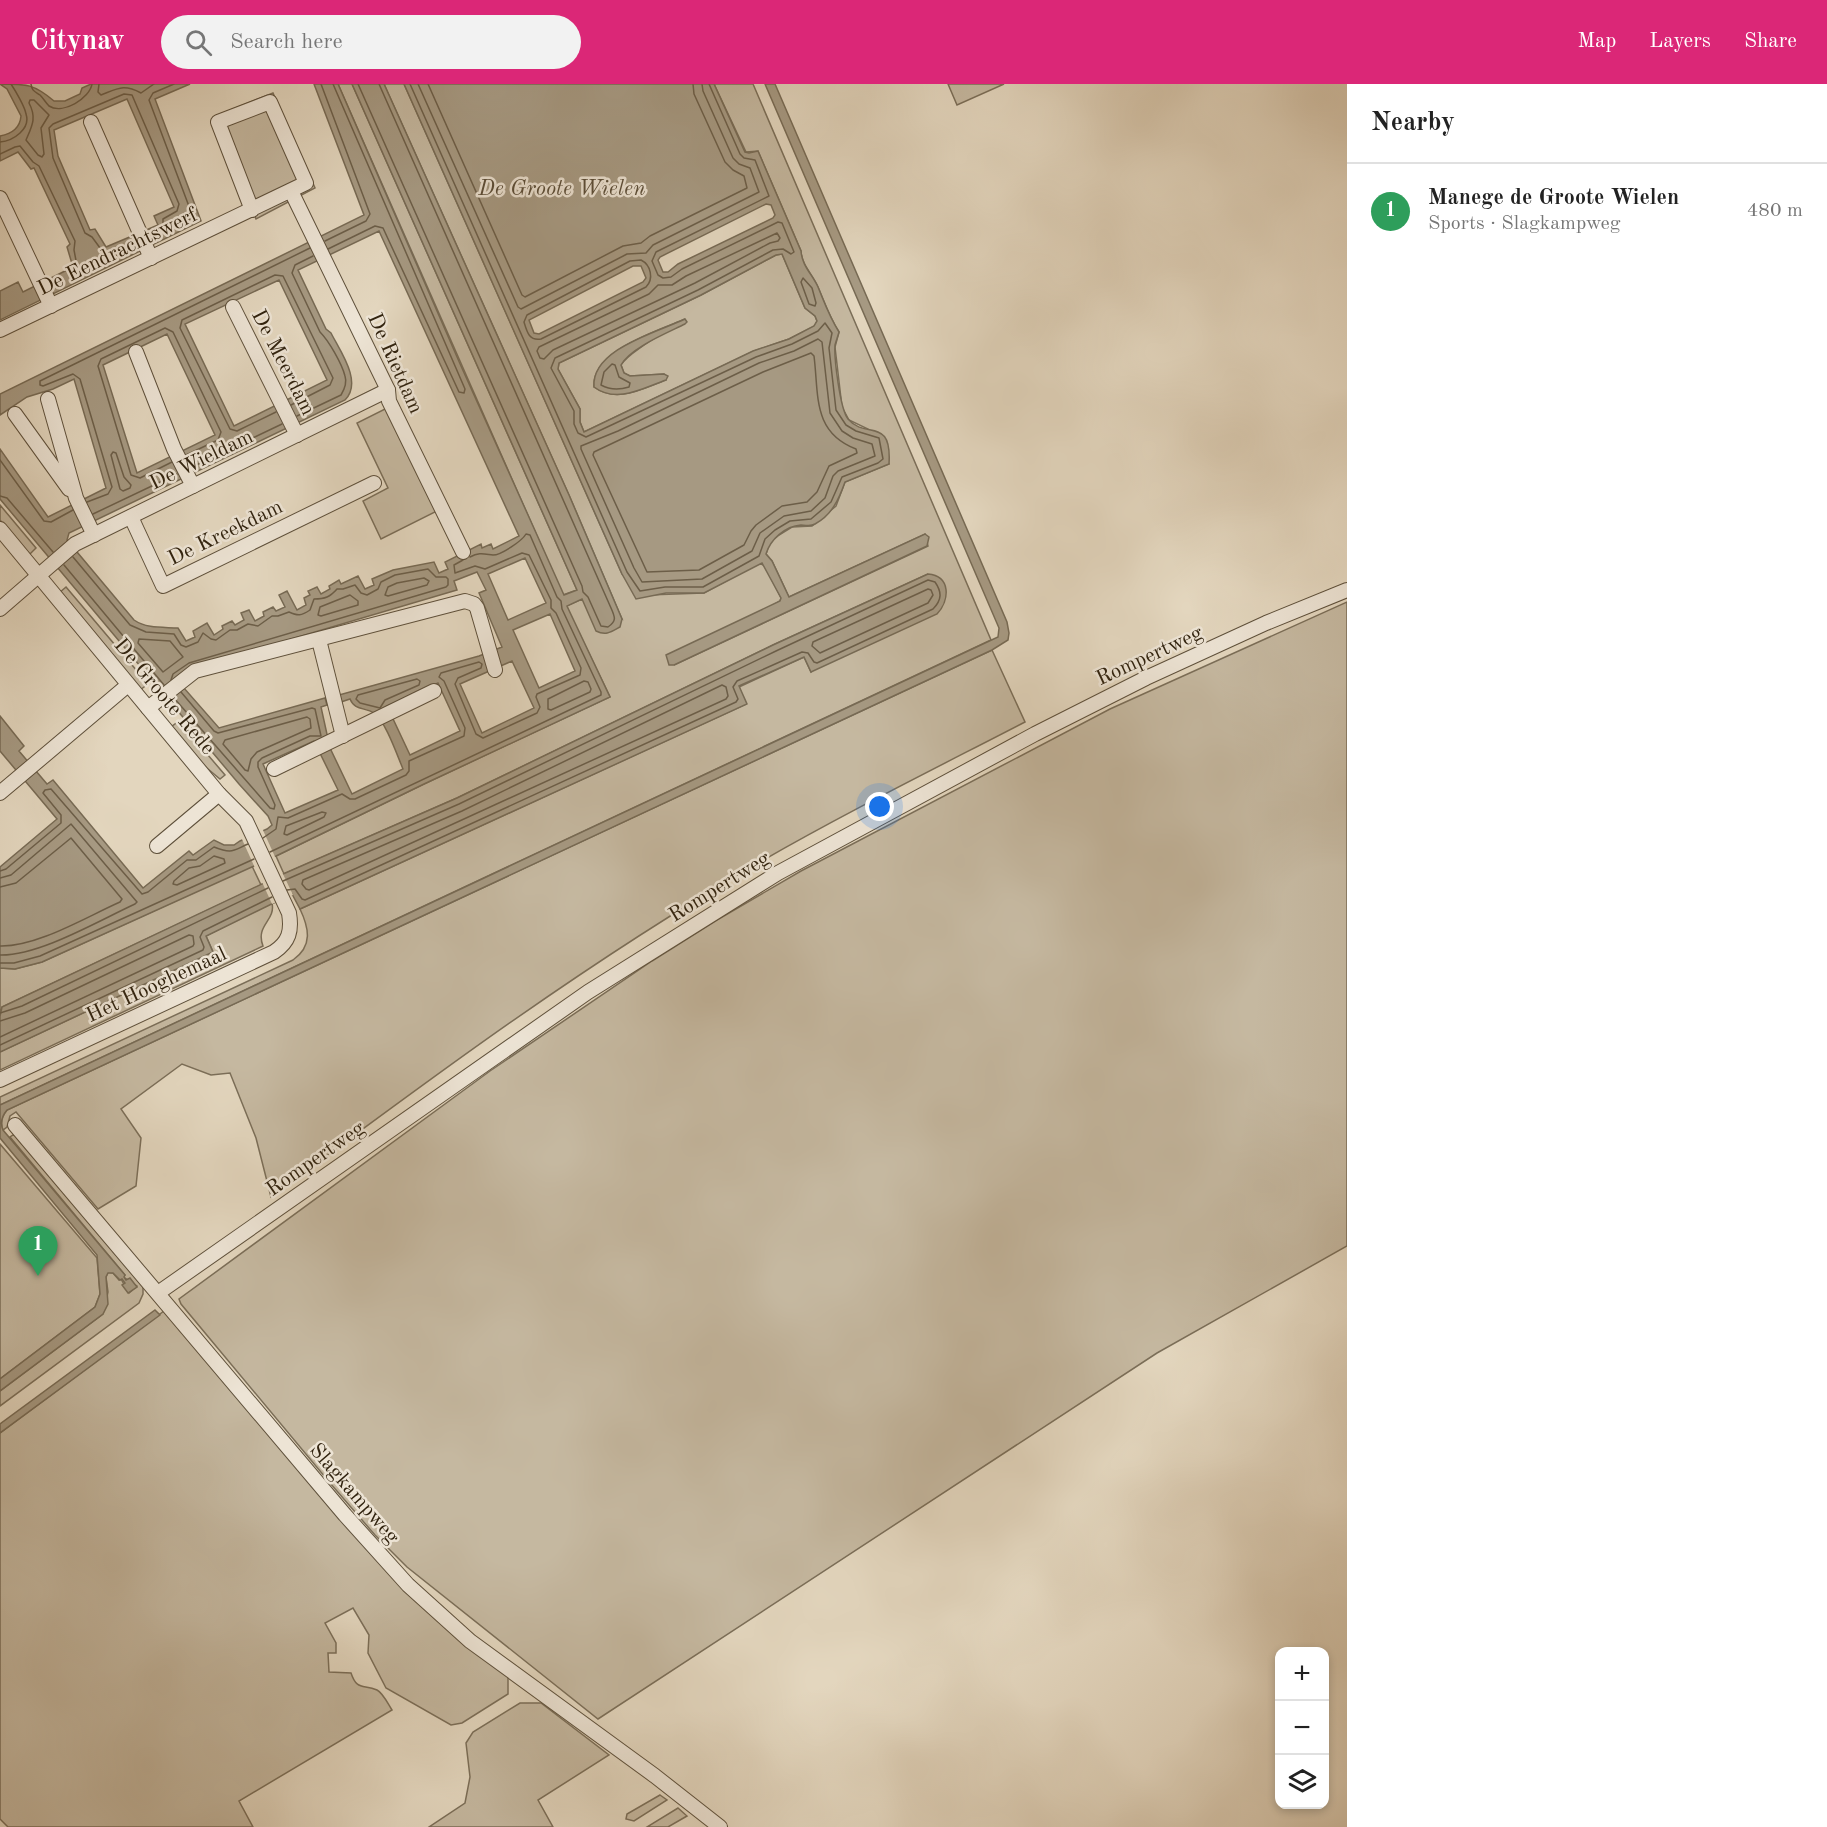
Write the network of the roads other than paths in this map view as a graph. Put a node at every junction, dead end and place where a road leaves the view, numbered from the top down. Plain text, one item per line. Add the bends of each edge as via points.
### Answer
1 (92, 122) dead end
2 (291, 191) junction
3 (0, 198) edge
4 (252, 210) junction
5 (149, 254) junction
6 (50, 303) junction
7 (233, 307) dead end
8 (0, 330) edge
9 (136, 352) dead end
10 (388, 390) junction
11 (48, 399) dead end
12 (15, 414) dead end
13 (295, 432) junction
14 (191, 483) junction
15 (374, 483) dead end
16 (76, 498) junction
17 (131, 517) junction
18 (0, 530) edge
19 (92, 531) junction
20 (463, 552) dead end
21 (39, 576) junction
22 (1347, 590) edge
23 (0, 609) edge
24 (319, 640) junction
25 (495, 670) dead end
26 (128, 685) junction
27 (434, 691) dead end
28 (148, 708) junction
29 (338, 738) junction
30 (274, 769) dead end
31 (0, 793) edge
32 (219, 794) junction
33 (157, 846) dead end
34 (283, 899) joint
35 (0, 1080) edge
36 (15, 1125) dead end
37 (158, 1293) junction
38 (720, 1827) edge

1 - 5 street
2 - 4 street, De Eendrachtswerf
2 - 4 street via 306,183 270,102 218,122
2 - 10 street, De Rietdam
3 - 6 street
4 - 5 street, De Eendrachtswerf
5 - 6 street, De Eendrachtswerf
6 - 8 street, De Eendrachtswerf
7 - 13 street, De Meerdam
9 - 14 street
10 - 13 street, De Wieldam
10 - 20 street, De Rietdam via 389,401
11 - 16 street
12 - 16 street
13 - 14 street, De Wieldam
14 - 17 street, De Wieldam
15 - 17 street, De Kreekdam via 163,586
16 - 19 street
17 - 19 street, De Wieldam
18 - 21 street, De Groote Rede
19 - 21 street, De Wieldam
21 - 23 street, De Wieldam
21 - 26 street, De Groote Rede
22 - 37 street, Rompertweg via 1136,683 778,873 588,992
24 - 25 street via 471,596
24 - 28 street via 195,671
24 - 29 street
26 - 28 street, De Groote Rede
26 - 31 street
27 - 29 street
28 - 32 street, De Groote Rede
29 - 30 street
32 - 33 street
32 - 34 street, De Groote Rede via 250,828
34 - 35 street, Het Hooghemaal via 291,924 282,948
36 - 37 street, Slagkampweg
37 - 38 street, Slagkampweg via 408,1585 470,1641

